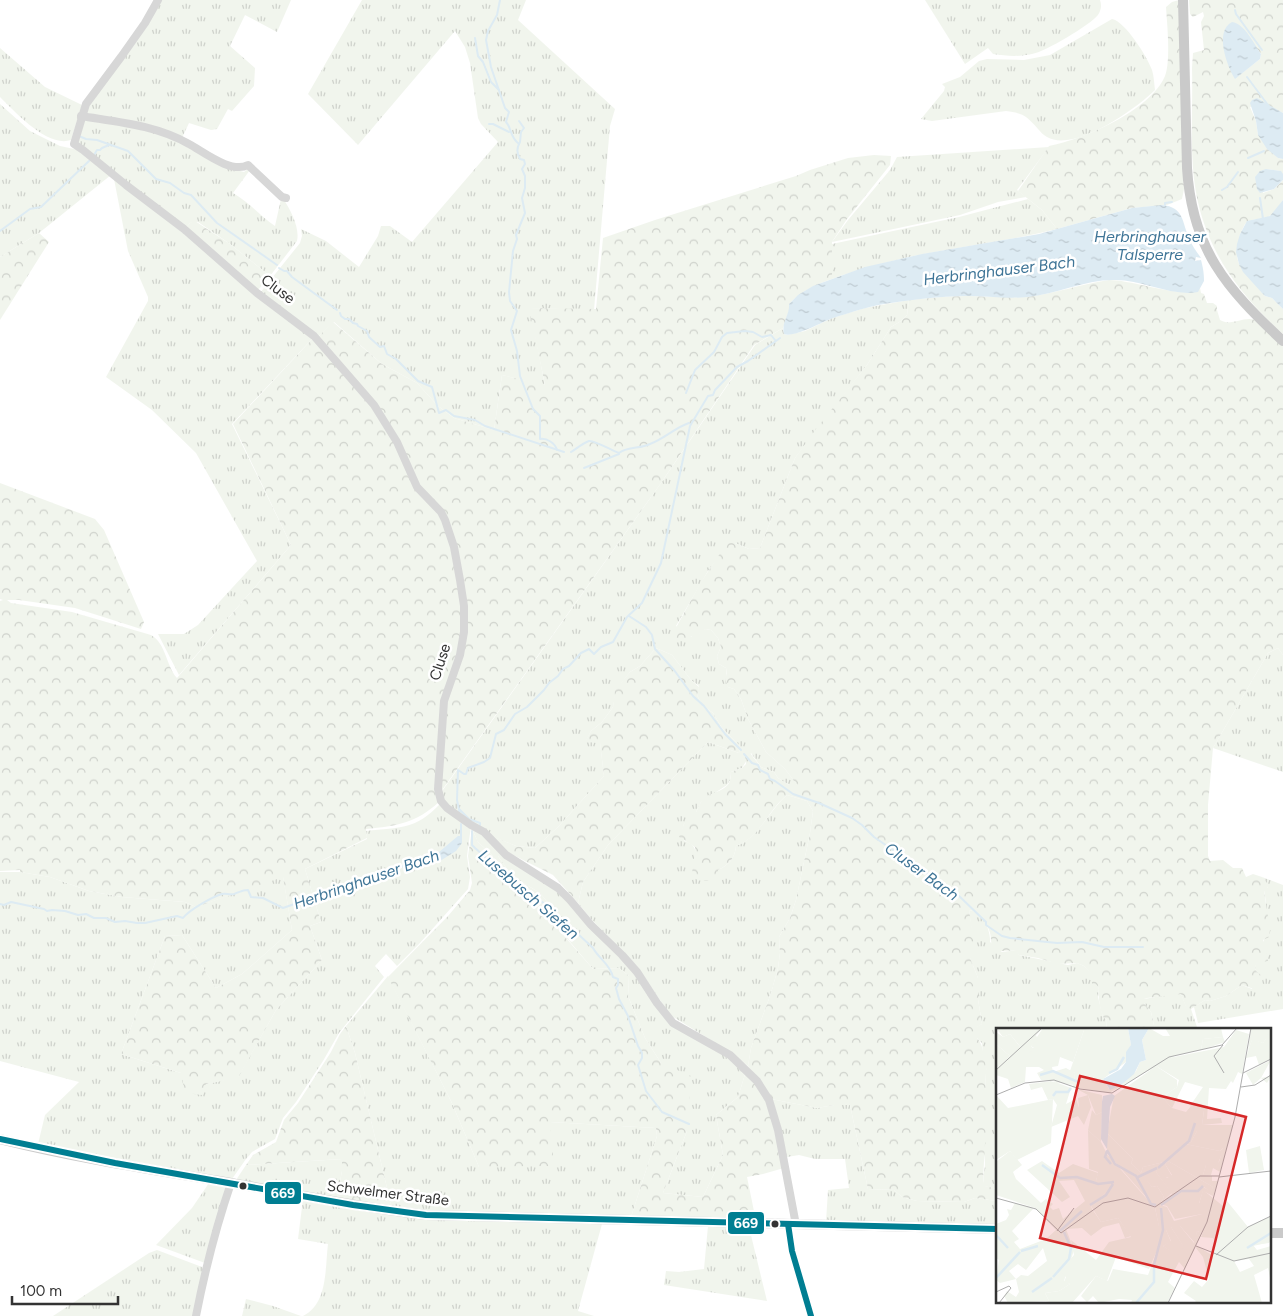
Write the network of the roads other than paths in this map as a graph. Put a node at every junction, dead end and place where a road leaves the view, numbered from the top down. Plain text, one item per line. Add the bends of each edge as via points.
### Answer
1 (158, 0) edge
2 (1183, 0) edge
3 (81, 116) junction
4 (286, 198) dead end
5 (1283, 341) edge
6 (0, 1140) edge
7 (231, 1183) junction
8 (792, 1225) junction
9 (996, 1229) edge
10 (1283, 1232) edge
11 (1270, 1233) edge
12 (196, 1316) edge
13 (811, 1316) edge

1 - 3 street via 126,50 88,99
2 - 5 main road via 1187,168 1196,220 1211,257 1228,285
3 - 4 street via 158,130 225,164 238,168 248,165
3 - 8 street, Cluse via 74,144 314,336 374,405 397,442 417,487 445,520 460,580 464,632 460,655 444,701 438,788 441,801 486,834 506,855 558,888 637,972 673,1023 730,1055 757,1081 769,1100 778,1130
6 - 7 main road, Schwelmer Straße
7 - 8 main road, Schwelmer Straße via 426,1215
7 - 12 street via 206,1266
8 - 9 main road
8 - 13 street via 791,1245
10 - 11 main road

